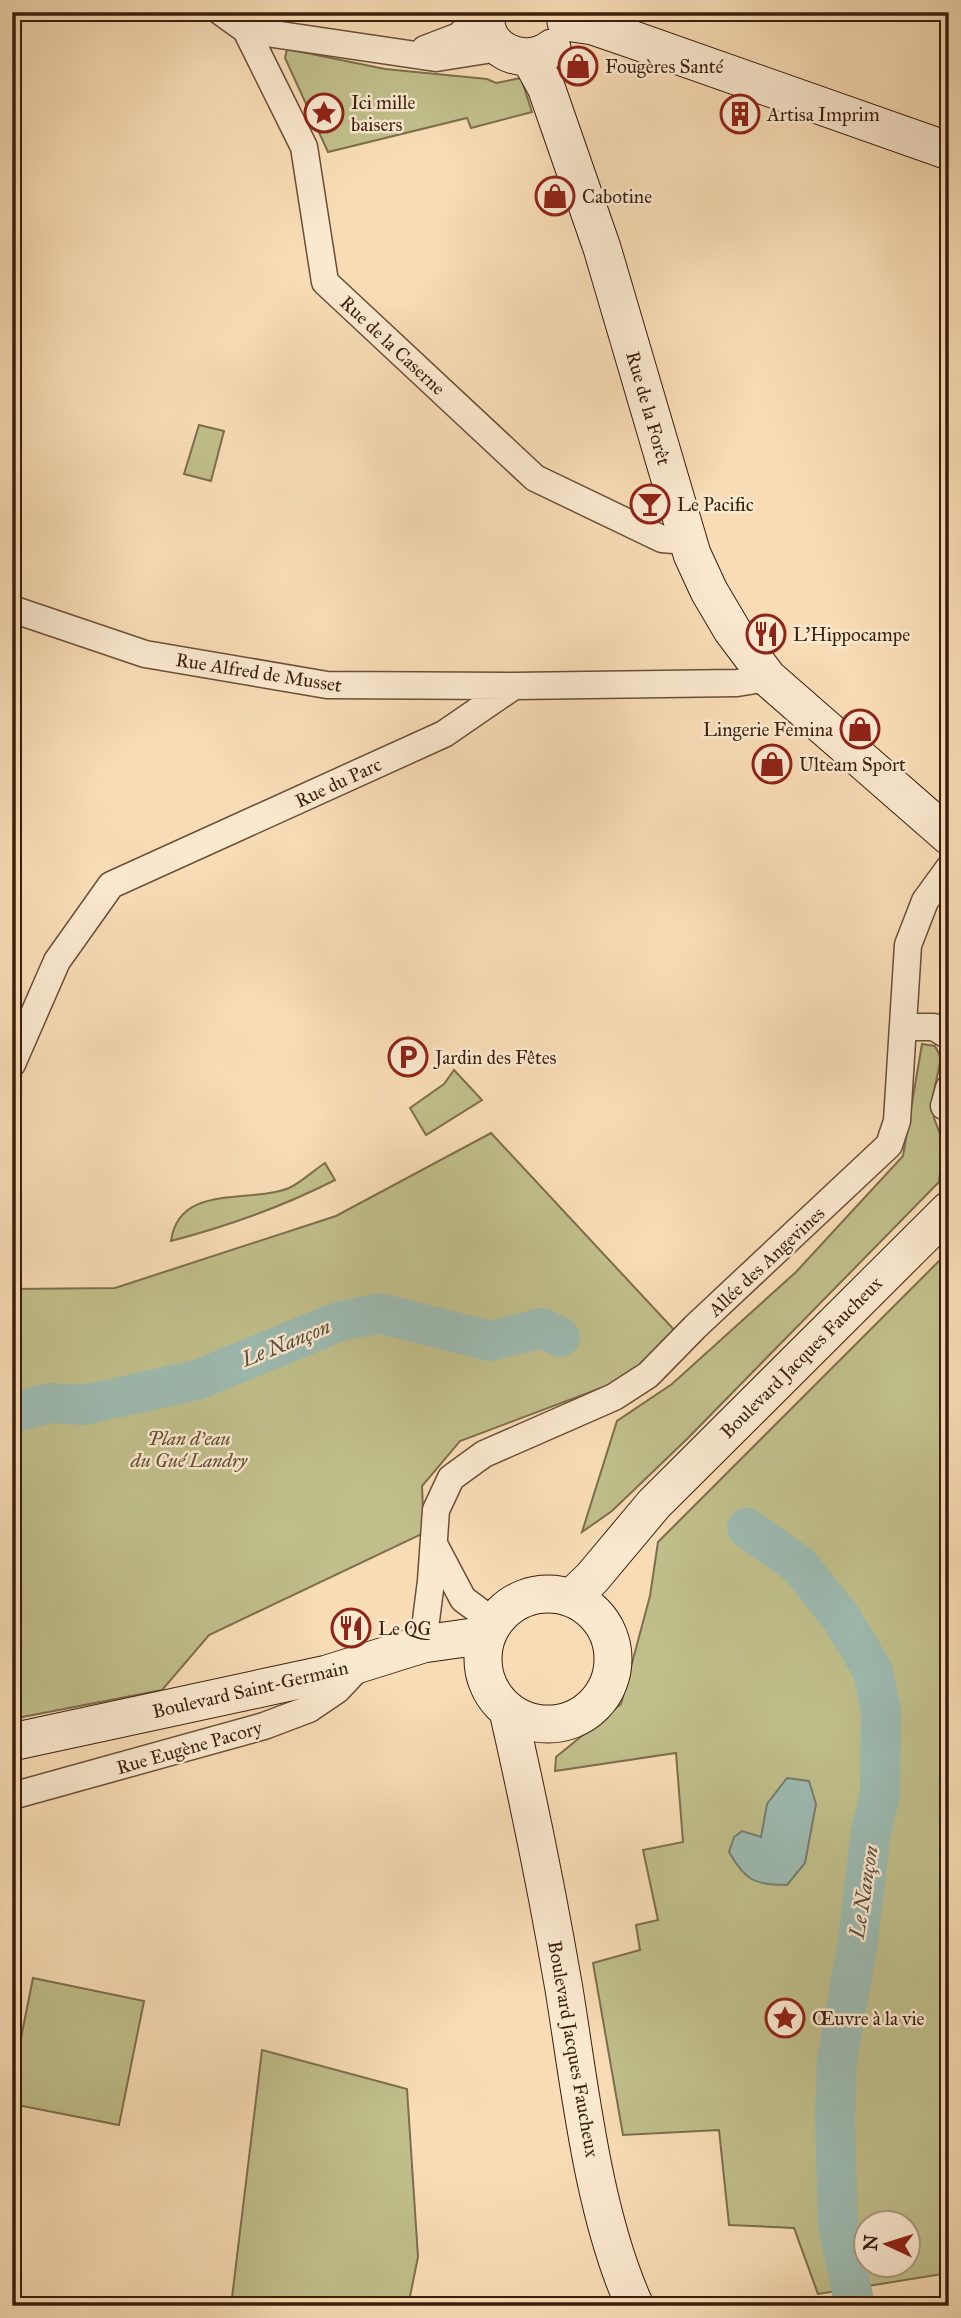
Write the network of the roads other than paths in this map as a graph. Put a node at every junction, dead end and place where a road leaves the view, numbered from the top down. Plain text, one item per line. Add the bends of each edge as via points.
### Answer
1 (484, 12) edge
2 (222, 13) edge
3 (566, 17) edge
4 (246, 30) junction
5 (515, 53) junction
6 (410, 54) junction
7 (949, 151) edge
8 (687, 536) junction
9 (12, 609) edge
10 (768, 678) junction
11 (514, 686) junction
12 (949, 836) edge
13 (949, 868) edge
14 (903, 1027) junction
15 (949, 1036) edge
16 (12, 1064) edge
17 (949, 1210) edge
18 (653, 1504) junction
19 (434, 1545) junction
20 (571, 1598) junction
21 (600, 1620) junction
22 (491, 1628) junction
23 (423, 1644) junction
24 (340, 1673) junction
25 (484, 1673) junction
26 (508, 1711) junction
27 (545, 1725) junction
28 (12, 1742) edge
29 (526, 1788) junction
30 (12, 1796) edge
31 (635, 2306) edge

1 - 5 main road, Rue de la Forêt via 487,29
1 - 6 street via 458,36
2 - 4 street
3 - 5 main road via 563,33 550,50
3 - 7 main road
4 - 6 street
4 - 8 street, Rue de la Caserne via 304,147 325,282 535,478 662,539
5 - 6 street via 436,58
5 - 8 main road, Rue de la Forêt via 546,87 602,248
8 - 10 main road, Rue de la Forêt via 709,591
9 - 11 street, Rue Alfred de Musset via 145,654 327,685
10 - 11 street via 737,683
10 - 12 main road, Rue de la Forêt
11 - 16 street, Rue du Parc via 444,733 111,884 57,961
13 - 14 street, Allée des Angevines via 925,901 908,945
14 - 15 street via 934,1027
14 - 19 street, Allée des Angevines via 897,1121 889,1145 648,1375 614,1397 484,1454 451,1478 436,1510
17 - 18 main road, Boulevard Jacques Faucheux
18 - 20 main road, Boulevard Jacques Faucheux
18 - 21 main road, Boulevard Jacques Faucheux via 627,1549
19 - 22 street via 463,1599
19 - 23 street, Allée des Angevines
20 - 21 main road
20 - 22 main road via 550,1594 528,1597 509,1606
21 - 27 main road via 610,1638 610,1680 586,1713
22 - 23 main road, Boulevard Saint-Germain
22 - 25 main road via 483,1654
23 - 24 main road, Boulevard Saint-Germain
24 - 25 main road via 422,1660 449,1660
24 - 28 main road, Boulevard Saint-Germain
24 - 30 street, Rue Eugène Pacory via 337,1690 309,1709 264,1726
25 - 26 main road via 493,1694
26 - 27 main road
26 - 29 main road, Boulevard Jacques Faucheux
27 - 29 main road, Boulevard Jacques Faucheux
29 - 31 main road, Boulevard Jacques Faucheux via 607,2224

